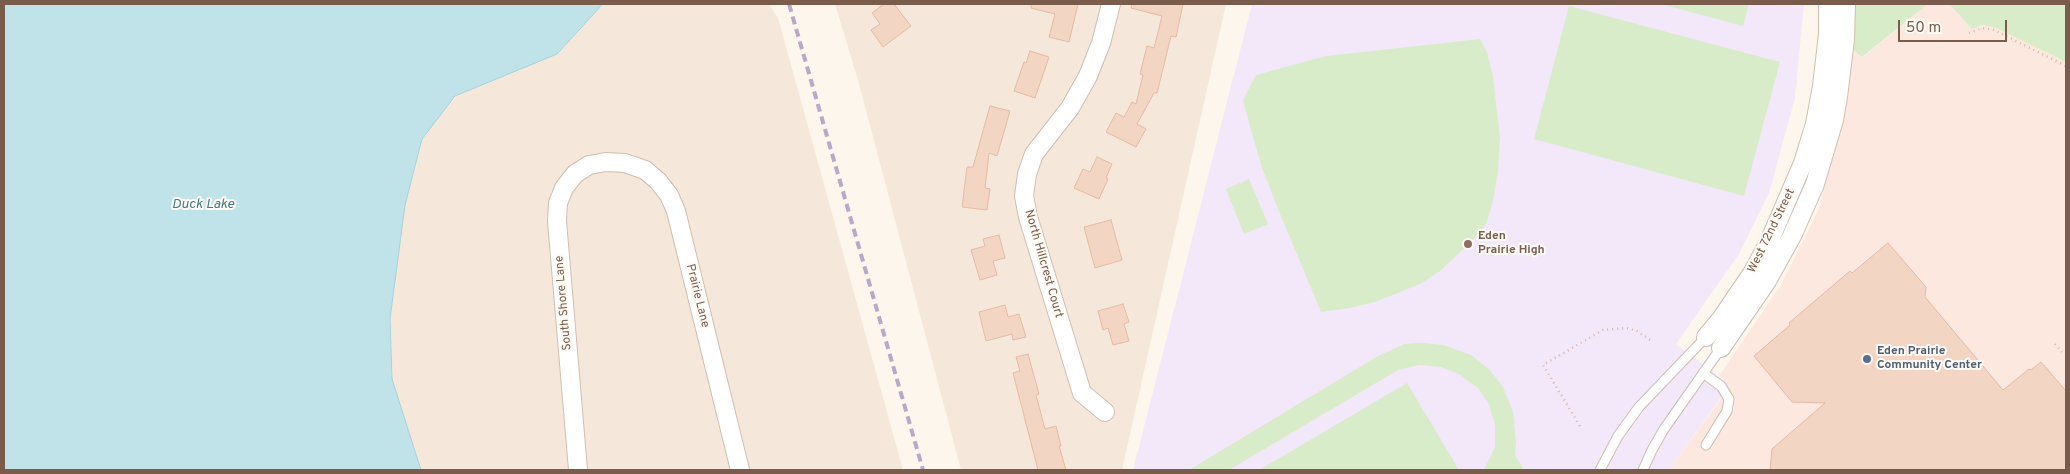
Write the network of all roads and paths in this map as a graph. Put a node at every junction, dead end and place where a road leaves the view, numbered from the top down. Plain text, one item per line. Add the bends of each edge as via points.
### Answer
1 (1111, 4) edge
2 (1828, 4) edge
3 (1846, 4) edge
4 (1969, 33) dead end
5 (2066, 66) edge
6 (606, 162) joint
7 (1706, 337) joint
8 (1650, 340) dead end
9 (2055, 344) dead end
10 (1721, 348) joint
11 (2062, 352) dead end
12 (1704, 373) junction
13 (1105, 412) dead end
14 (1580, 426) dead end
15 (1706, 445) dead end
16 (578, 470) edge
17 (740, 470) edge
18 (1600, 470) edge
19 (1643, 470) edge

1 - 13 street, North Hillcrest Court via 1088,76 1070,108 1034,154 1024,196 1082,393
2 - 7 street, West 72nd Street via 1822,86 1803,163 1770,242 1753,272
3 - 10 street, West 72nd Street via 1846,39 1838,97 1815,184 1771,273
4 - 5 path via 1983,28 1994,30
6 - 16 street, South Shore Lane via 589,165 575,174 564,188 558,204
6 - 17 street, Prairie Lane via 626,163 645,170 669,195 676,211
7 - 18 lane, West 72nd Street via 1639,407 1618,436
8 - 14 path via 1627,328 1603,330 1543,365
9 - 11 path
10 - 12 lane, West 72nd Street
12 - 15 lane via 1721,386 1729,399 1727,411
12 - 19 lane, West 72nd Street via 1664,429

